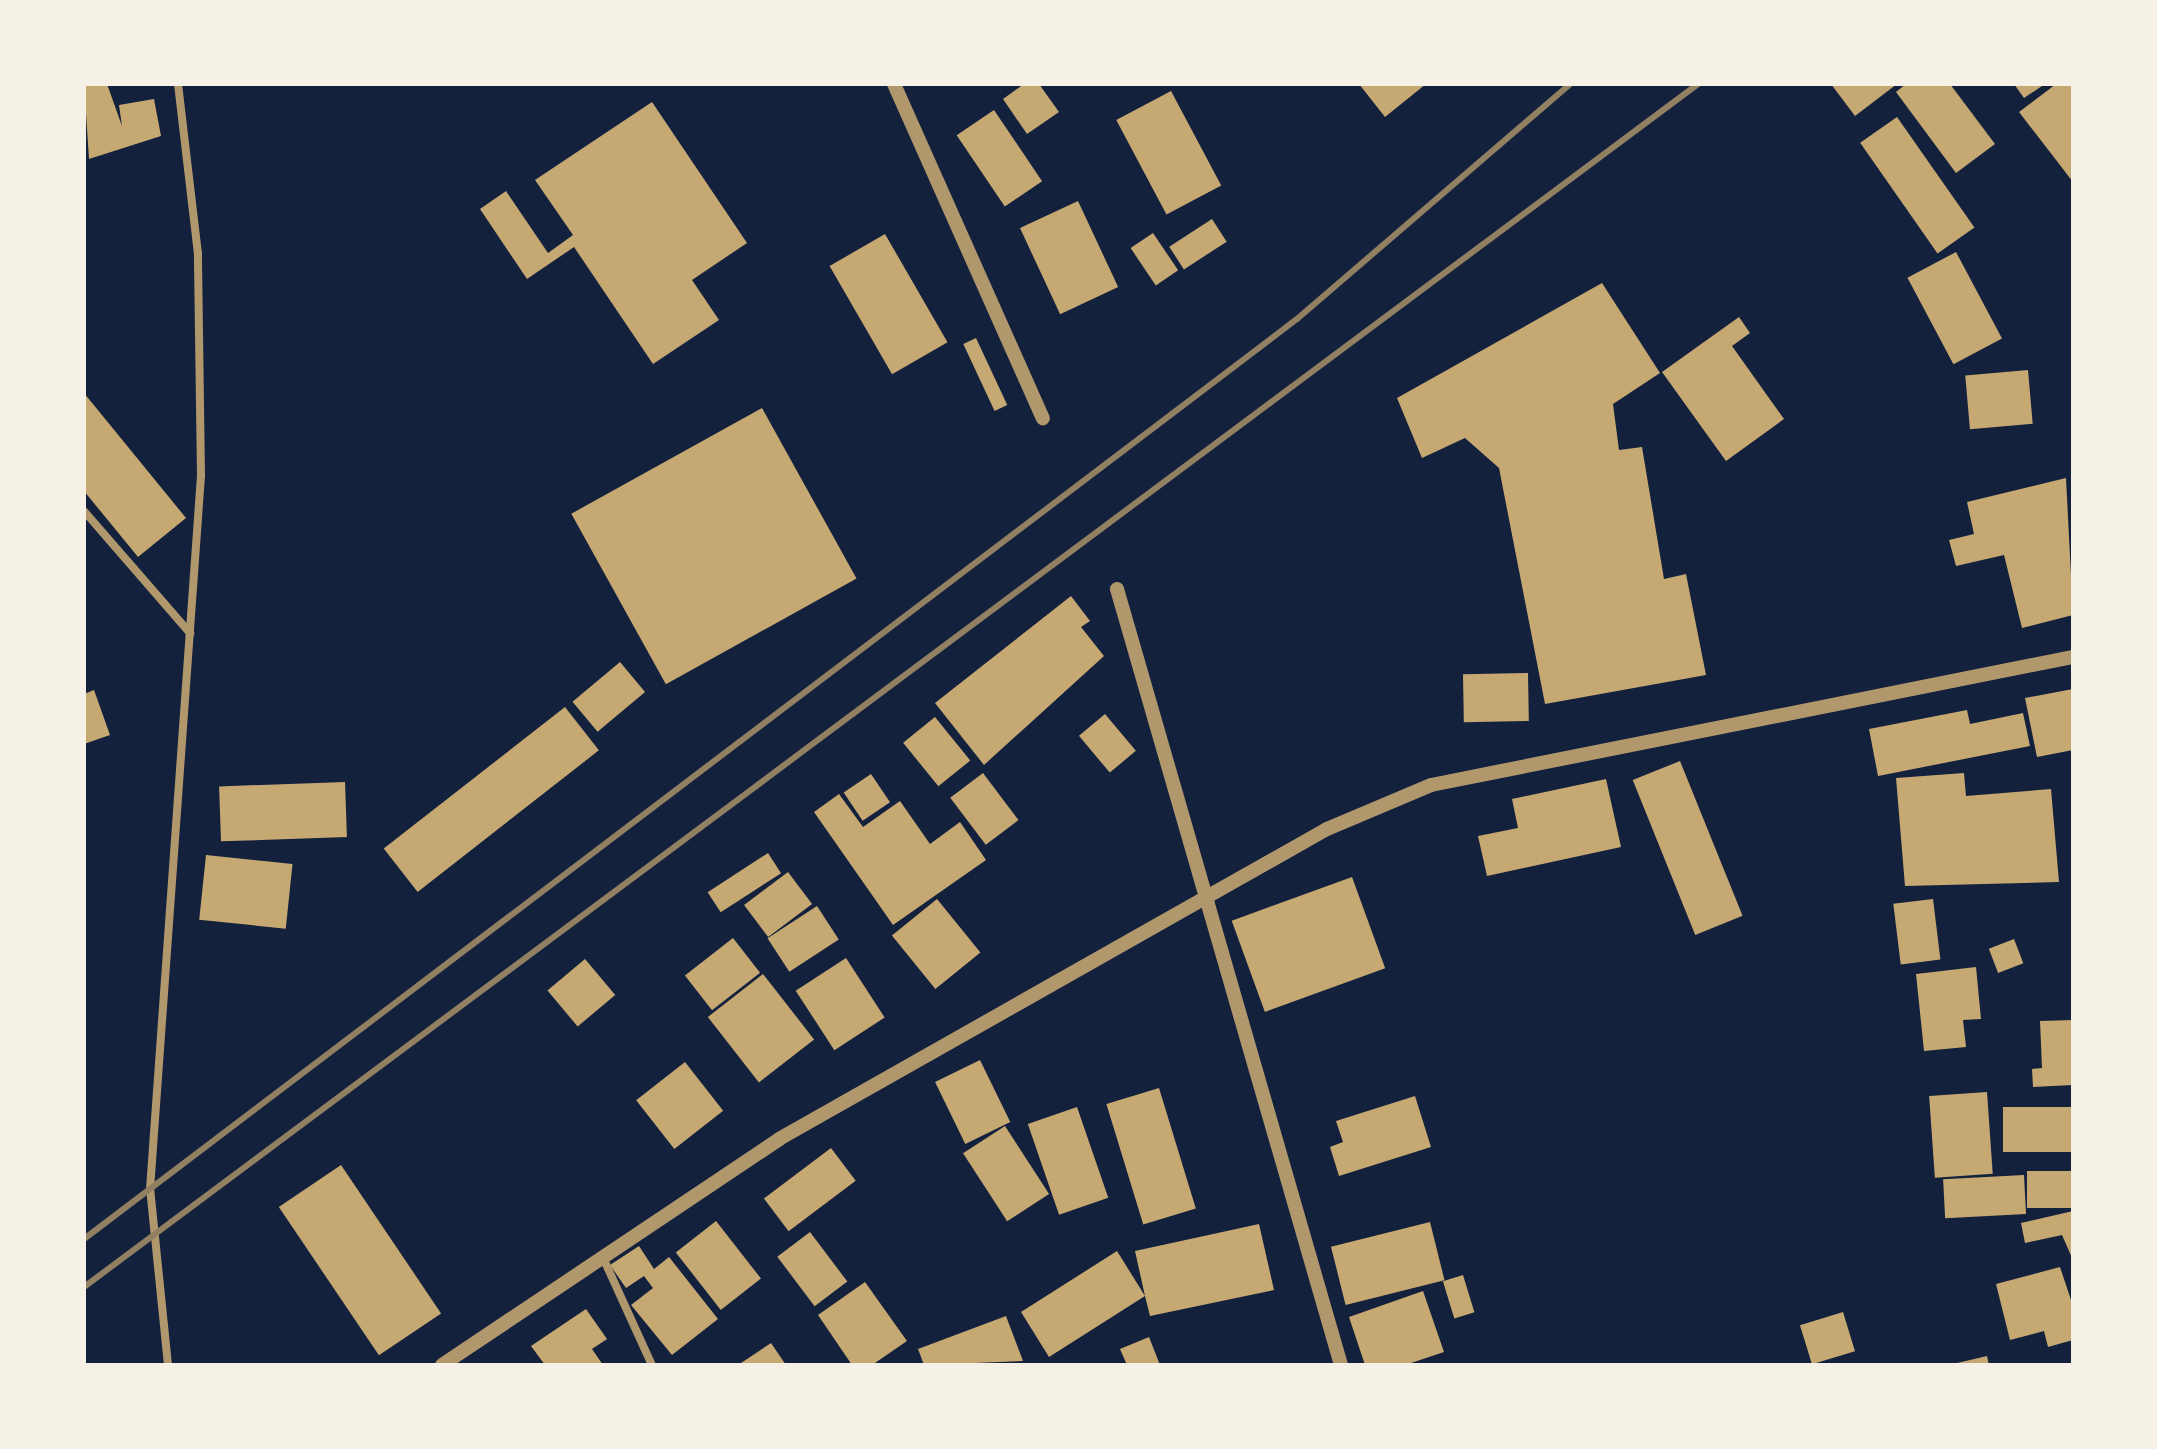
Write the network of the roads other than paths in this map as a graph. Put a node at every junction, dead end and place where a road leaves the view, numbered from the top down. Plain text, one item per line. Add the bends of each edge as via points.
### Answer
1 (178, 84) edge
2 (894, 84) edge
3 (1043, 418) dead end
4 (84, 511) edge
5 (1117, 589) dead end
6 (190, 633) junction
7 (2073, 657) edge
8 (1207, 899) junction
9 (605, 1262) junction
10 (168, 1365) edge
11 (442, 1365) edge
12 (652, 1365) edge
13 (1341, 1365) edge

1 - 6 street via 198,254 201,381
2 - 3 street
4 - 6 street
5 - 8 street
6 - 10 street via 150,1189
7 - 8 street via 1431,785 1327,829
8 - 9 street via 779,1139
8 - 13 street
9 - 11 street
9 - 12 street

